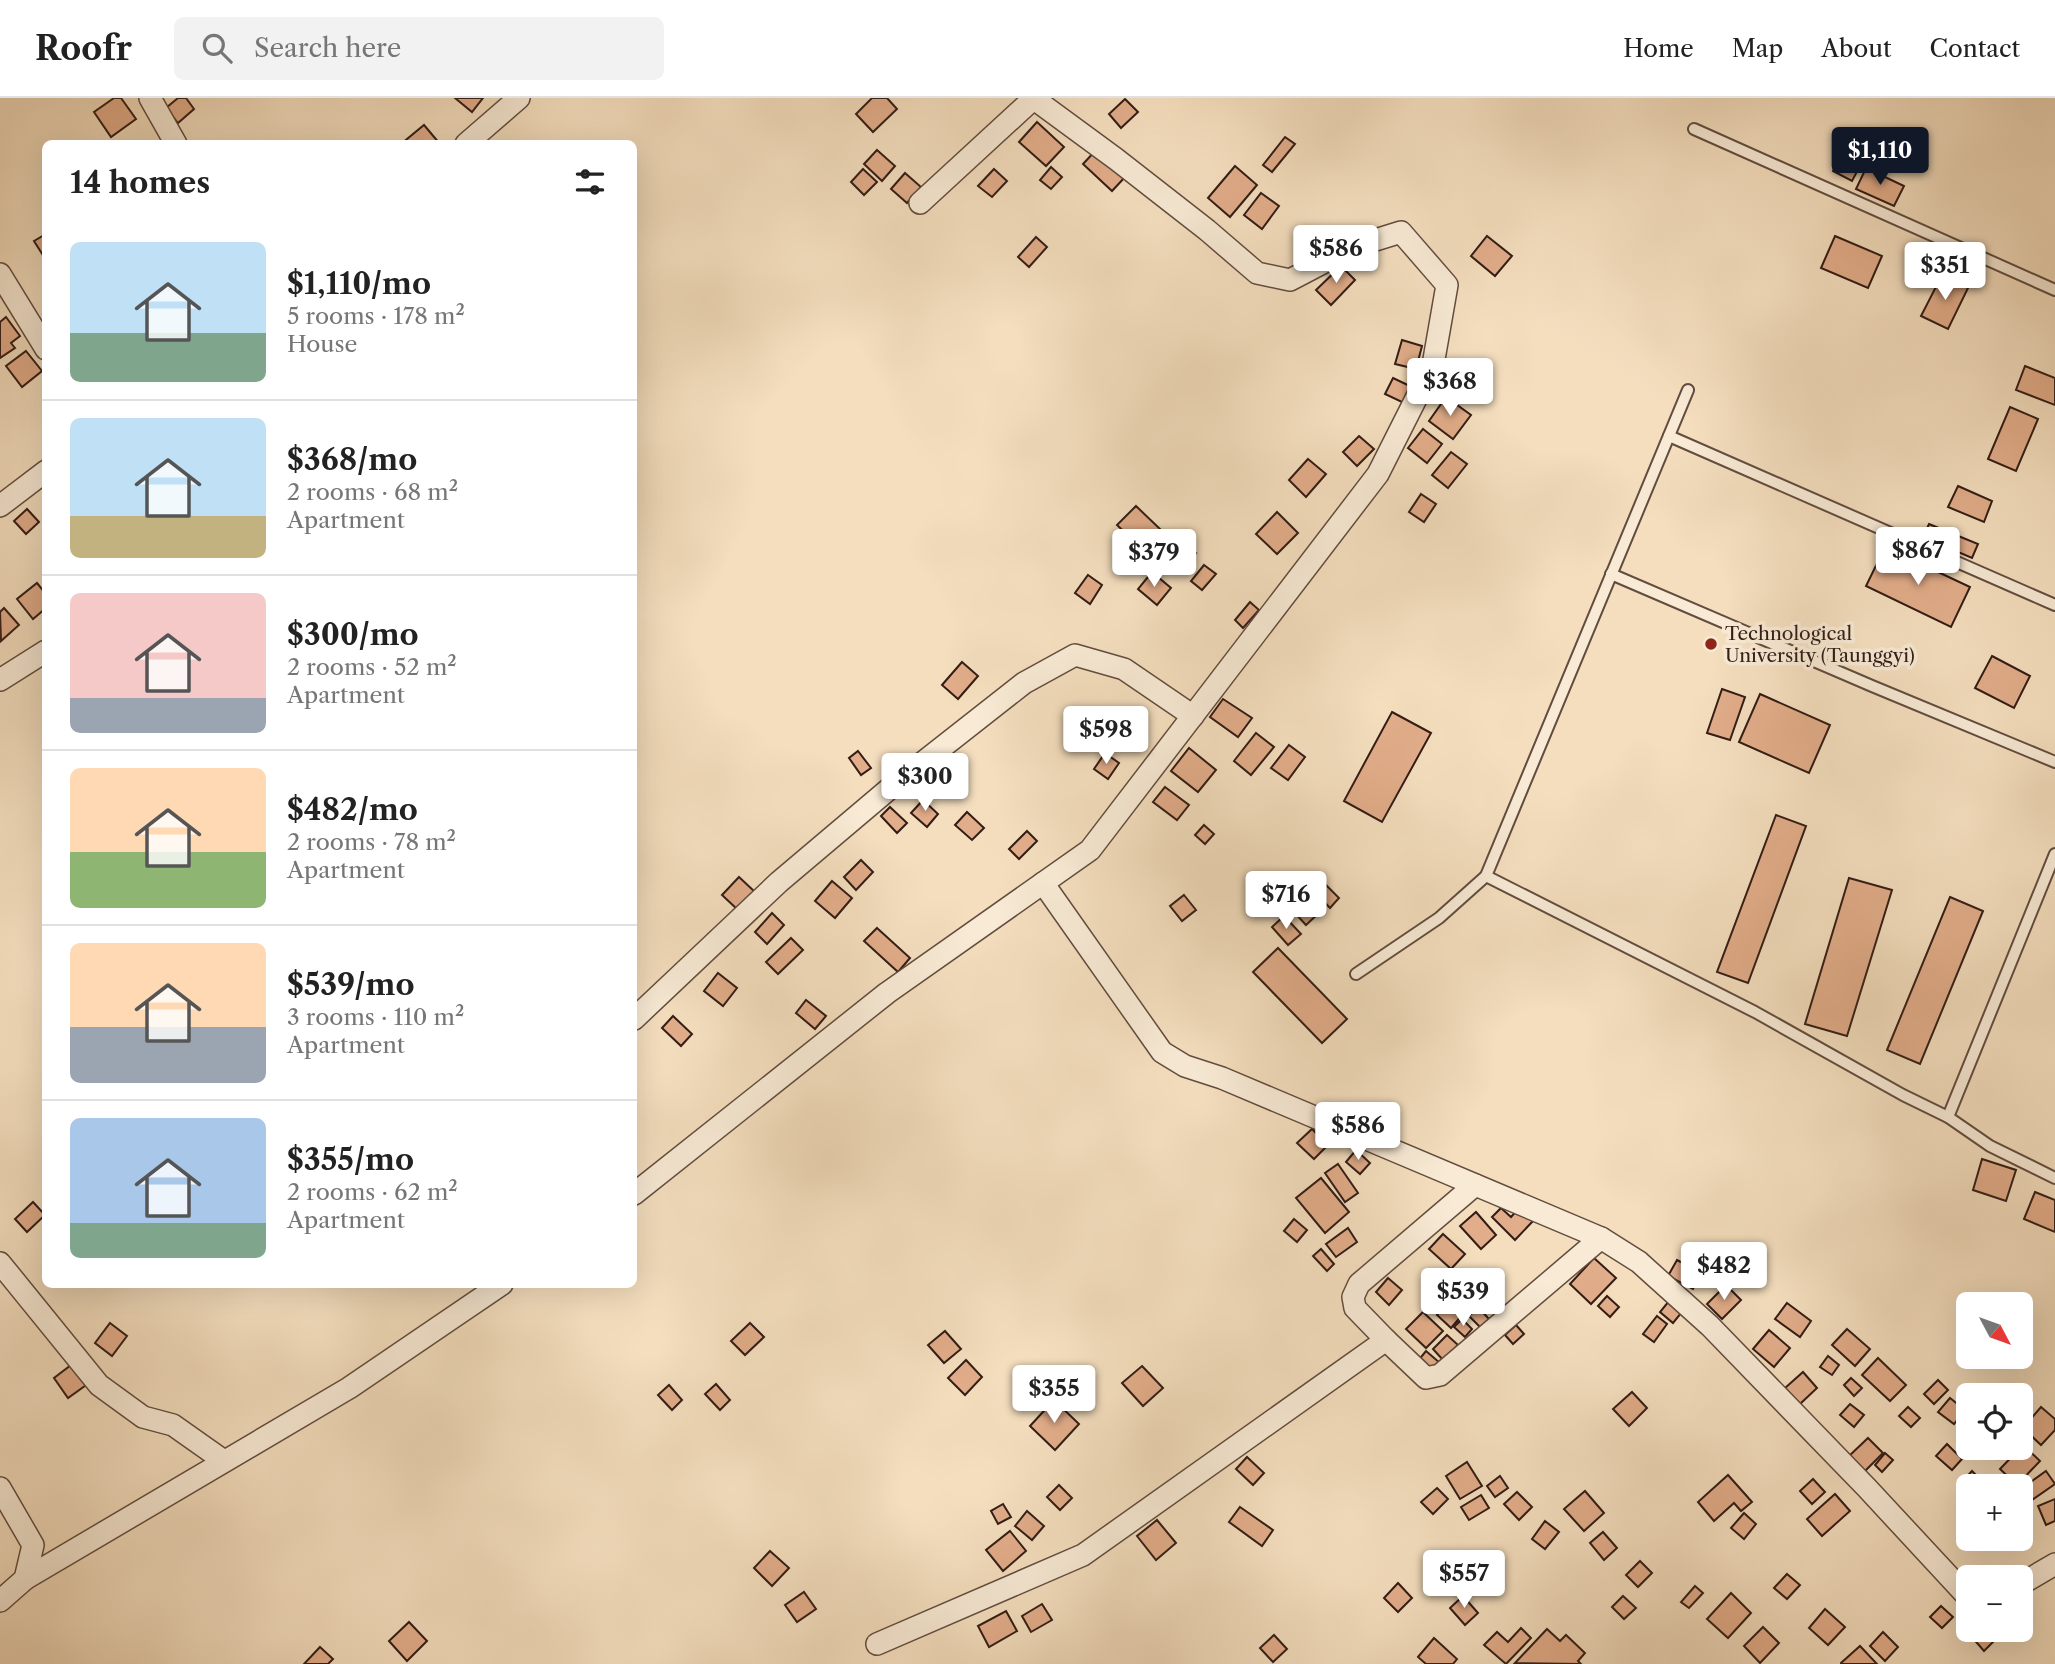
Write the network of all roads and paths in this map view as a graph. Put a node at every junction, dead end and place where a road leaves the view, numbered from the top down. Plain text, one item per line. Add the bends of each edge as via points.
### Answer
1 (150, 98) edge
2 (519, 98) edge
3 (1033, 98) edge
4 (1694, 129) dead end
5 (174, 140) edge
6 (471, 140) edge
7 (920, 203) dead end
8 (0, 274) edge
9 (2055, 290) edge
10 (42, 342) edge
11 (1688, 390) dead end
12 (1669, 436) junction
13 (42, 474) edge
14 (0, 506) edge
15 (1611, 574) junction
16 (2055, 605) edge
17 (42, 654) edge
18 (0, 680) edge
19 (1193, 716) junction
20 (2055, 762) edge
21 (2055, 854) edge
22 (1486, 876) junction
23 (1043, 883) junction
24 (1356, 974) dead end
25 (637, 1016) edge
26 (1948, 1117) junction
27 (2055, 1178) edge
28 (1475, 1185) junction
29 (637, 1192) edge
30 (1601, 1238) junction
31 (0, 1263) edge
32 (496, 1288) edge
33 (1386, 1340) junction
34 (224, 1461) junction
35 (0, 1488) edge
36 (2055, 1563) edge
37 (2033, 1577) edge
38 (25, 1579) junction
39 (1956, 1584) edge
40 (0, 1601) edge
41 (877, 1644) dead end

1 - 5 street
2 - 6 street
3 - 7 street
3 - 19 street via 1257,273 1290,280 1353,247 1401,232 1447,285 1433,365 1378,474
4 - 9 lane
8 - 10 street
11 - 12 lane
12 - 15 lane
12 - 16 lane
13 - 14 street
15 - 20 lane
15 - 22 lane
17 - 18 street
19 - 23 street via 1090,850
19 - 25 street via 1124,669 1075,655 1024,683 889,789 779,882
21 - 26 lane
22 - 24 lane via 1439,918
22 - 26 lane via 1755,1012
23 - 28 street via 1162,1052 1185,1066
23 - 29 street via 887,993
26 - 27 lane via 1990,1146
28 - 30 street
28 - 33 street via 1359,1284 1353,1297 1355,1308
30 - 33 street via 1440,1375 1426,1378
30 - 39 street via 1639,1262 1710,1326
31 - 34 street via 99,1385 143,1417 173,1425
32 - 34 street via 349,1388
33 - 41 street via 1083,1555
34 - 38 street
35 - 38 street via 33,1545
36 - 37 street
38 - 40 street

